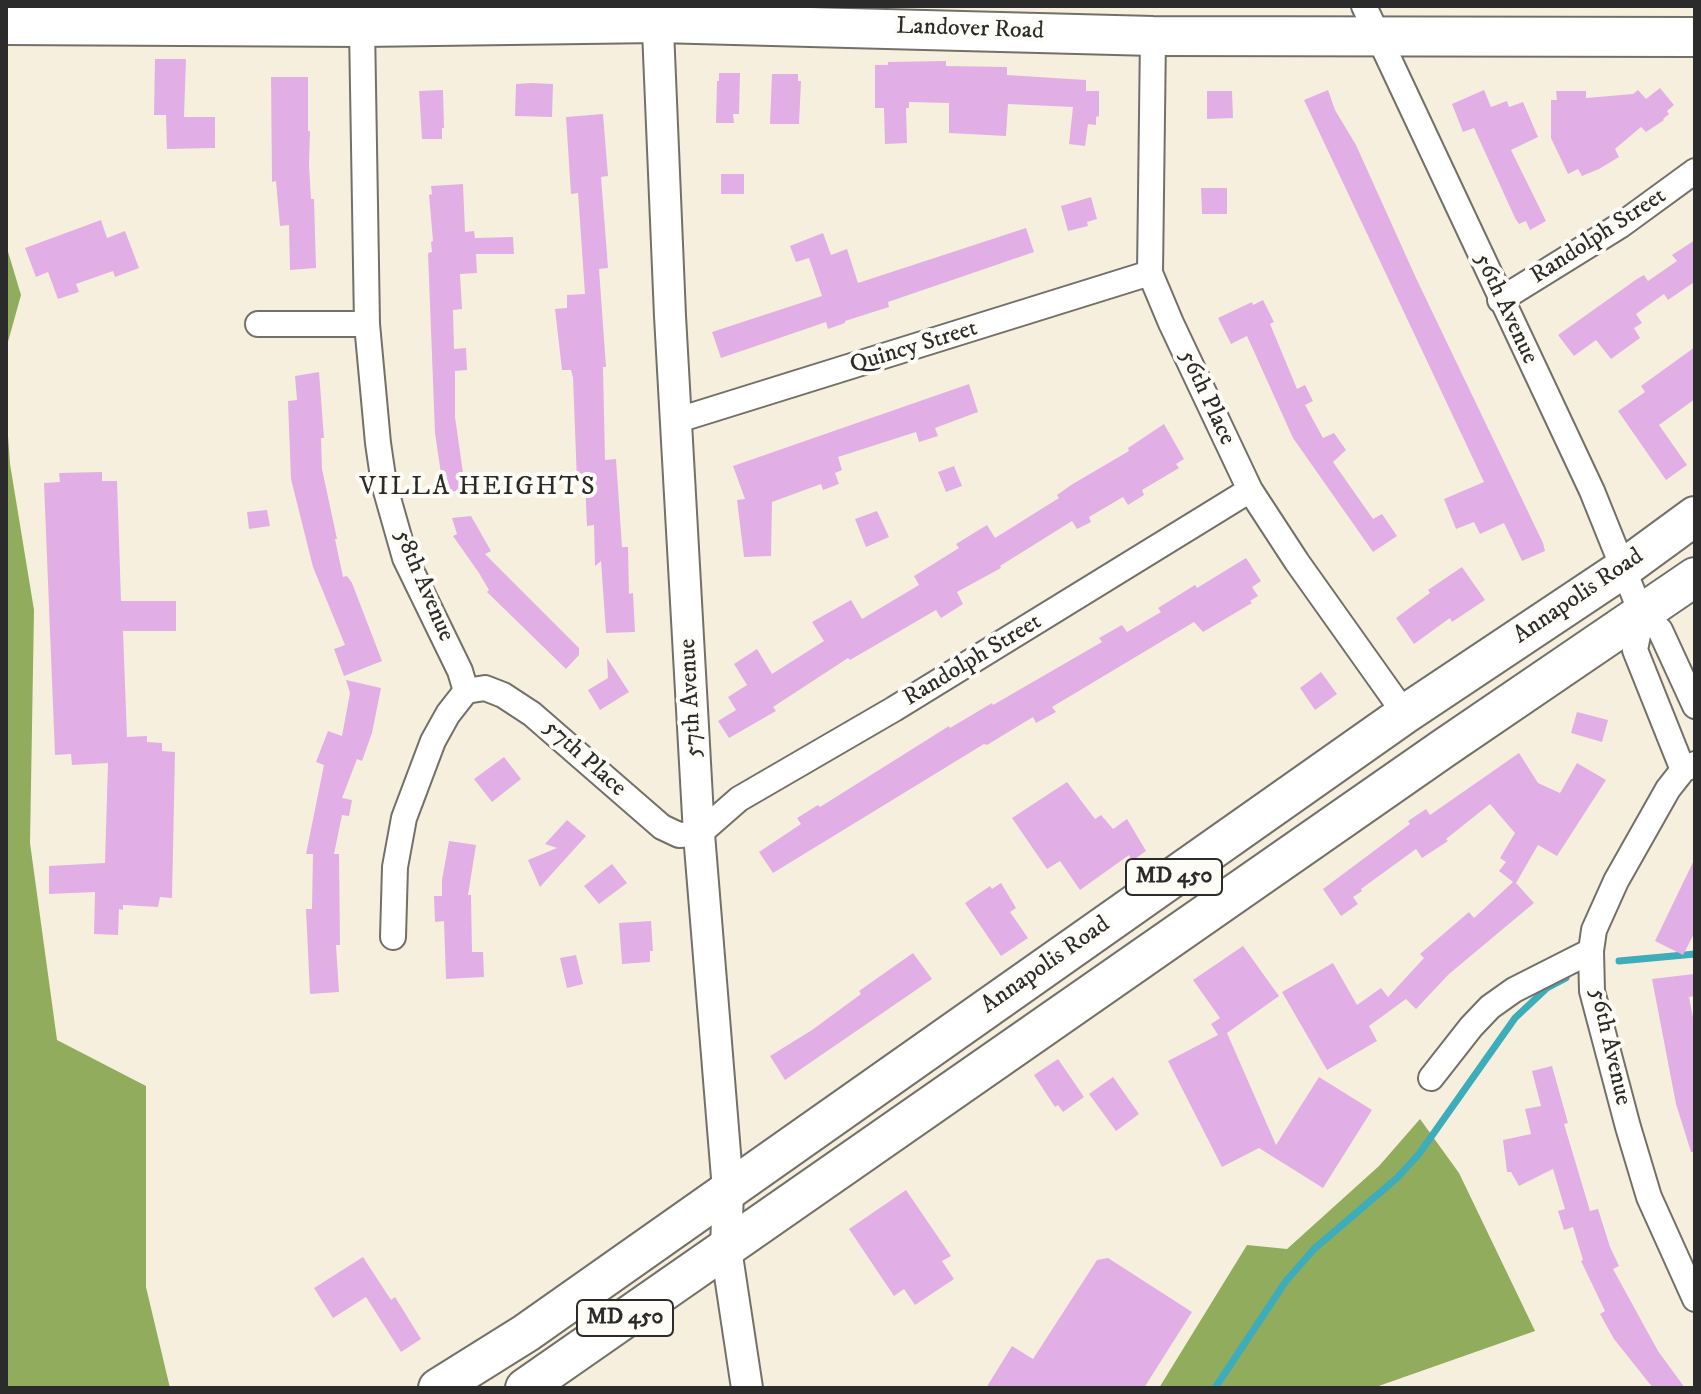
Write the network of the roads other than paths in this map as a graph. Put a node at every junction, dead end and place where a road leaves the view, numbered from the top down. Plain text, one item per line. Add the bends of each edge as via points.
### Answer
1 (658, 14) edge
2 (1370, 20) edge
3 (6, 25) edge
4 (362, 27) junction
5 (1153, 36) junction
6 (1695, 37) edge
7 (1695, 171) edge
8 (1150, 273) junction
9 (1500, 300) junction
10 (258, 324) dead end
11 (367, 324) junction
12 (678, 420) junction
13 (1250, 490) junction
14 (1695, 516) edge
15 (1624, 568) junction
16 (1695, 577) edge
17 (1642, 615) junction
18 (466, 691) junction
19 (1695, 706) edge
20 (1405, 714) junction
21 (1689, 767) edge
22 (699, 834) junction
23 (393, 937) dead end
24 (1591, 951) junction
25 (1431, 1078) dead end
26 (728, 1190) junction
27 (726, 1249) junction
28 (1695, 1299) edge
29 (438, 1388) edge
30 (525, 1388) edge
31 (747, 1388) edge

1 - 4 main road, Landover Road
1 - 5 main road, Landover Road
1 - 12 street, 57th Avenue
2 - 5 main road, Landover Road
2 - 6 main road, Landover Road
2 - 9 street, 56th Avenue
3 - 4 main road, Landover Road
4 - 11 street, 58th Avenue
5 - 8 street, 56th Place
7 - 9 street, Randolph Street via 1621,225
8 - 12 street, Quincy Street
8 - 13 street, 56th Place
9 - 15 street, 56th Avenue
10 - 11 street
11 - 18 street, 58th Avenue via 384,484 405,558
12 - 22 street, 57th Avenue
13 - 20 street, 56th Place
13 - 22 street, Randolph Street via 739,799
14 - 15 main road, Annapolis Road / MD 450
15 - 17 street, 56th Avenue
15 - 20 main road, Annapolis Road / MD 450
16 - 17 main road, Annapolis Road / MD 450
17 - 19 street via 1660,630
17 - 21 street via 1635,650
17 - 27 main road, Annapolis Road / MD 450
18 - 22 street, 57th Place via 485,688 503,695 662,827 679,835
18 - 23 street via 433,741 404,818 395,867
20 - 26 main road, Annapolis Road / MD 450
21 - 24 street, 56th Avenue via 1668,789 1616,881 1594,930
22 - 26 street, 57th Avenue
24 - 25 street via 1490,1007
24 - 28 street, 56th Avenue via 1592,991 1628,1127 1649,1197
26 - 27 street, 57th Avenue
26 - 29 main road, Annapolis Road / MD 450 via 526,1333
27 - 30 main road, Annapolis Road / MD 450
27 - 31 street, 57th Avenue

